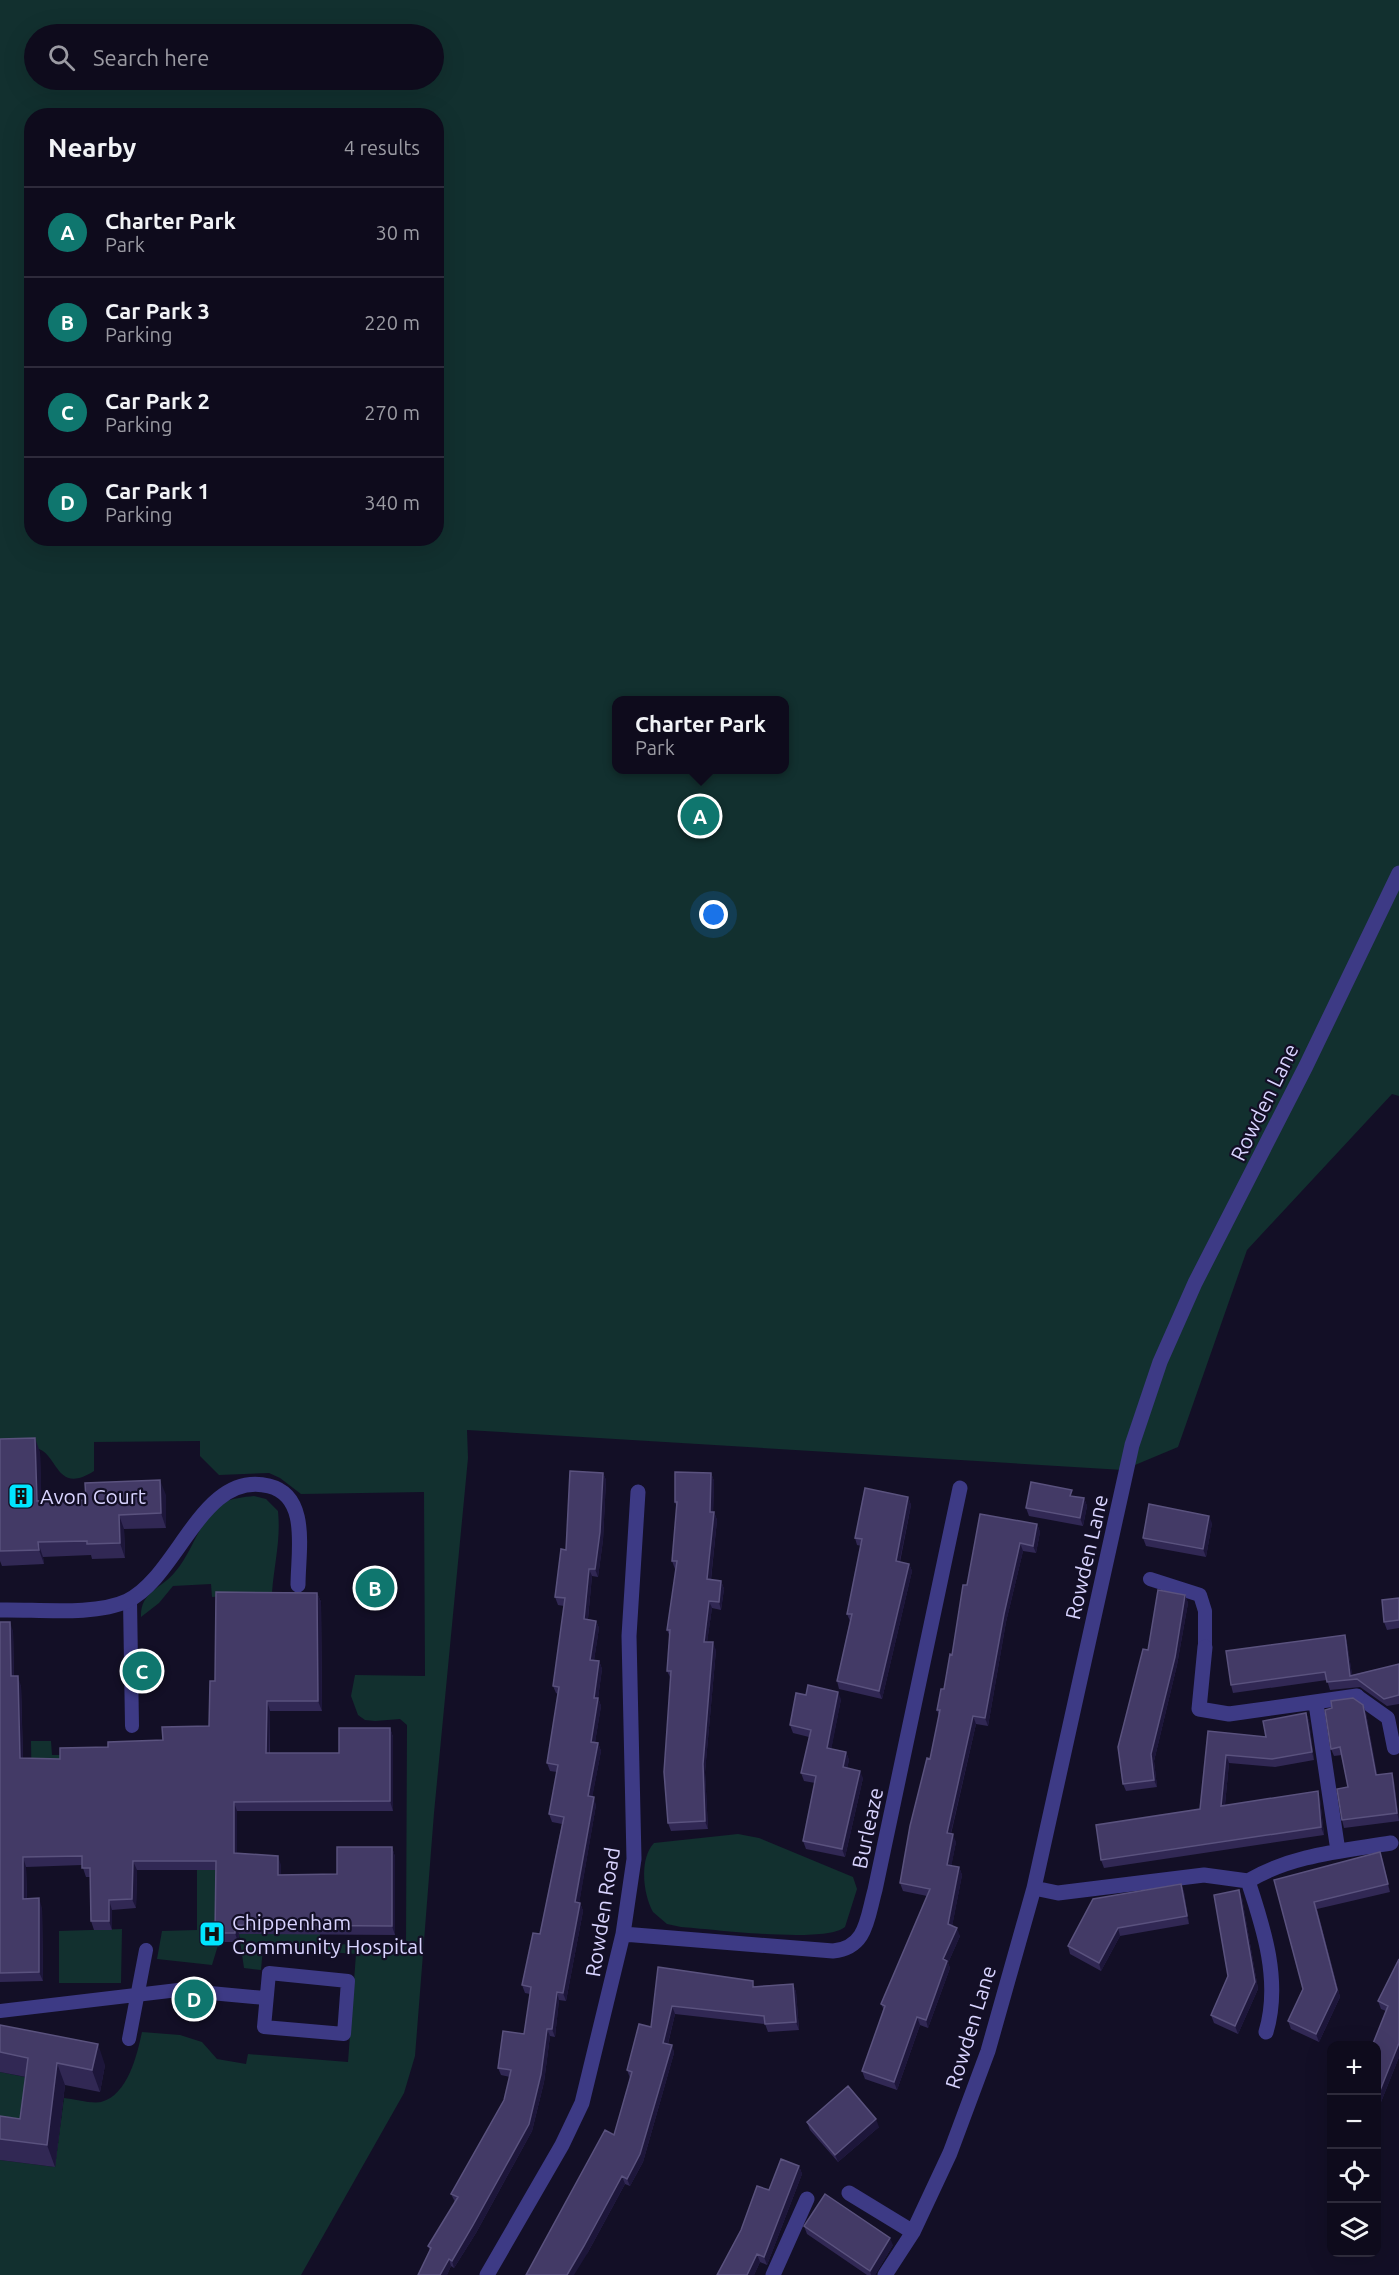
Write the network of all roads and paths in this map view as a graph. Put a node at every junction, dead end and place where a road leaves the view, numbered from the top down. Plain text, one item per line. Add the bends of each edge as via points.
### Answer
1 (1399, 873) edge
2 (960, 1488) dead end
3 (638, 1492) dead end
4 (1150, 1579) dead end
5 (298, 1585) dead end
6 (130, 1600) junction
7 (0, 1610) edge
8 (1205, 1647) joint
9 (1357, 1696) joint
10 (1316, 1704) junction
11 (132, 1726) dead end
12 (1394, 1748) dead end
13 (1391, 1843) dead end
14 (1338, 1851) junction
15 (1248, 1881) junction
16 (1034, 1888) junction
17 (622, 1934) junction
18 (146, 1950) dead end
19 (139, 1996) junction
20 (265, 1998) junction
21 (0, 2012) edge
22 (1266, 2032) dead end
23 (129, 2039) dead end
24 (849, 2193) dead end
25 (807, 2199) dead end
26 (913, 2232) junction
27 (487, 2275) edge
28 (773, 2275) edge
29 (885, 2275) edge

1 - 16 street, Rowden Lane via 1195,1283 1160,1362 1132,1445
2 - 17 street, Burleaze via 875,1890 859,1940 852,1947 833,1951
3 - 17 street, Rowden Road via 629,1636 634,1859
4 - 8 lane via 1200,1594 1205,1611
5 - 6 street via 298,1523 294,1504 283,1490 252,1484 230,1490 213,1502 156,1577
6 - 7 street via 103,1607
6 - 11 lane
8 - 10 street via 1199,1709 1229,1714
9 - 10 street
9 - 12 lane via 1388,1718
10 - 14 street
13 - 14 street
14 - 15 street via 1274,1867
15 - 16 street via 1204,1875 1058,1893
15 - 22 street via 1270,1964 1273,2008
16 - 26 street, Rowden Lane via 988,2051 950,2153
17 - 27 street, Rowden Road via 578,2114
18 - 19 lane
19 - 20 lane via 178,1990
19 - 21 lane
19 - 23 lane
20 - 20 lane via 264,2027 344,2034 348,1982 269,1973
24 - 26 street
25 - 28 street
26 - 29 street, Rowden Lane

